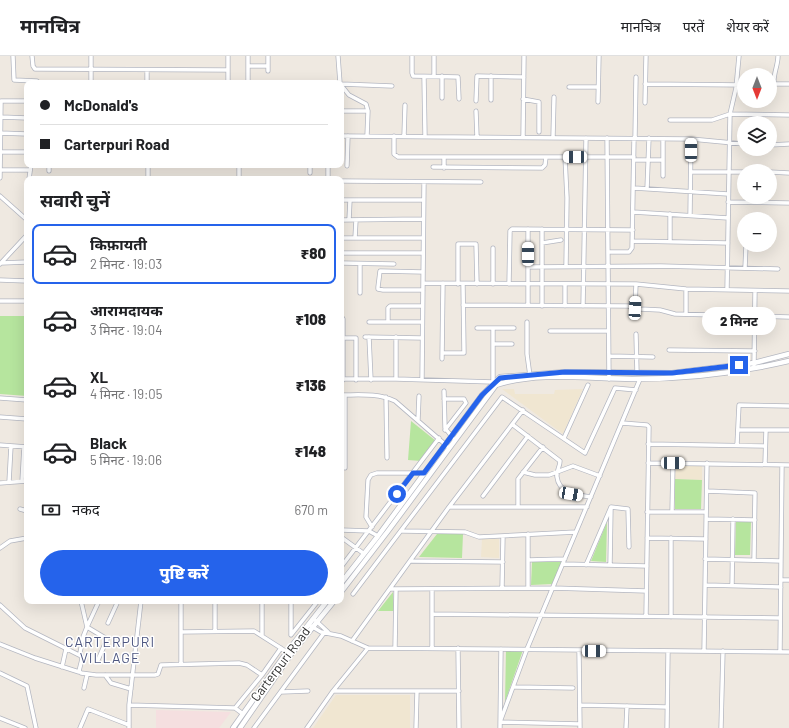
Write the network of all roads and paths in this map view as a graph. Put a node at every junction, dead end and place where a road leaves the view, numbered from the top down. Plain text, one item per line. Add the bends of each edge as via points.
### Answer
1 (13, 56) edge
2 (32, 56) edge
3 (91, 56) edge
4 (228, 56) edge
5 (248, 56) edge
6 (268, 56) edge
7 (338, 56) edge
8 (412, 56) edge
9 (434, 56) edge
10 (524, 56) edge
11 (599, 56) edge
12 (646, 56) edge
13 (739, 56) edge
14 (778, 56) edge
15 (248, 66) junction
16 (268, 66) junction
17 (777, 68) edge
18 (91, 69) junction
19 (147, 70) junction
20 (228, 70) junction
21 (268, 71) dead end
22 (434, 76) junction
23 (442, 76) junction
24 (491, 76) junction
25 (424, 77) junction
26 (524, 77) junction
27 (636, 77) dead end
28 (24, 80) edge
29 (91, 80) edge
30 (147, 80) edge
31 (228, 80) edge
32 (248, 80) edge
33 (341, 80) edge
34 (344, 84) edge
35 (645, 84) junction
36 (777, 84) edge
37 (789, 84) edge
38 (736, 85) junction
39 (392, 86) dead end
40 (568, 87) dead end
41 (598, 87) junction
42 (344, 88) edge
43 (554, 97) dead end
44 (442, 98) dead end
45 (459, 99) dead end
46 (523, 99) junction
47 (491, 100) dead end
48 (24, 101) edge
49 (476, 102) dead end
50 (598, 102) dead end
51 (645, 103) dead end
52 (405, 105) dead end
53 (344, 111) edge
54 (368, 111) junction
55 (476, 111) dead end
56 (0, 112) edge
57 (730, 114) junction
58 (789, 115) edge
59 (1, 117) edge
60 (24, 118) edge
61 (670, 120) dead end
62 (539, 132) dead end
63 (1, 133) edge
64 (24, 134) edge
65 (344, 136) edge
66 (348, 136) junction
67 (367, 136) junction
68 (394, 136) junction
69 (404, 136) junction
70 (425, 136) junction
71 (478, 137) junction
72 (523, 137) junction
73 (553, 137) junction
74 (586, 138) junction
75 (607, 138) junction
76 (635, 138) junction
77 (649, 138) junction
78 (663, 139) junction
79 (691, 139) junction
80 (730, 144) junction
81 (737, 144) edge
82 (789, 144) edge
83 (777, 145) edge
84 (2, 152) junction
85 (24, 152) edge
86 (444, 157) junction
87 (546, 157) junction
88 (565, 157) junction
89 (585, 157) junction
90 (607, 157) junction
91 (634, 158) junction
92 (648, 160) junction
93 (663, 160) junction
94 (347, 166) dead end
95 (433, 167) dead end
96 (48, 168) edge
97 (310, 168) edge
98 (444, 168) junction
99 (0, 170) edge
100 (30, 170) joint
101 (48, 171) dead end
102 (691, 172) junction
103 (729, 172) junction
104 (737, 172) edge
105 (777, 172) edge
106 (789, 172) edge
107 (310, 173) dead end
108 (29, 176) edge
109 (663, 176) dead end
110 (0, 178) edge
111 (344, 181) edge
112 (424, 182) junction
113 (481, 182) dead end
114 (634, 188) junction
115 (647, 189) junction
116 (691, 192) junction
117 (728, 194) junction
118 (0, 196) edge
119 (344, 200) edge
120 (350, 200) junction
121 (423, 200) junction
122 (728, 202) junction
123 (789, 203) edge
124 (633, 212) junction
125 (670, 214) junction
126 (690, 215) junction
127 (24, 217) edge
128 (728, 218) junction
129 (423, 219) junction
130 (344, 220) edge
131 (349, 220) junction
132 (356, 220) junction
133 (528, 229) junction
134 (542, 229) junction
135 (566, 229) junction
136 (584, 230) junction
137 (633, 230) junction
138 (607, 231) junction
139 (24, 238) edge
140 (344, 238) edge
141 (356, 238) junction
142 (423, 238) junction
143 (561, 240) dead end
144 (633, 240) junction
145 (670, 241) junction
146 (542, 243) junction
147 (728, 243) junction
148 (493, 248) dead end
149 (608, 252) junction
150 (746, 252) edge
151 (344, 253) edge
152 (423, 253) junction
153 (24, 262) edge
154 (1, 263) edge
155 (344, 263) edge
156 (360, 264) junction
157 (394, 264) dead end
158 (566, 266) junction
159 (583, 266) junction
160 (608, 266) junction
161 (528, 267) junction
162 (542, 267) junction
163 (727, 267) junction
164 (745, 268) junction
165 (778, 269) dead end
166 (423, 272) junction
167 (0, 280) edge
168 (24, 281) edge
169 (423, 283) junction
170 (443, 283) junction
171 (461, 284) junction
172 (476, 284) junction
173 (493, 284) junction
174 (509, 284) junction
175 (528, 284) junction
176 (542, 284) junction
177 (566, 284) junction
178 (608, 284) junction
179 (636, 284) junction
180 (583, 285) junction
181 (686, 289) junction
182 (422, 290) junction
183 (727, 290) junction
184 (755, 291) junction
185 (789, 291) edge
186 (360, 293) dead end
187 (0, 301) edge
188 (24, 301) edge
189 (463, 305) junction
190 (528, 305) junction
191 (422, 306) junction
192 (542, 306) junction
193 (566, 306) junction
194 (583, 306) junction
195 (608, 306) junction
196 (635, 308) junction
197 (686, 314) junction
198 (755, 316) junction
199 (789, 317) edge
200 (370, 322) dead end
201 (388, 322) junction
202 (422, 322) junction
203 (527, 322) dead end
204 (477, 328) dead end
205 (494, 328) junction
206 (514, 328) dead end
207 (550, 330) dead end
208 (608, 331) junction
209 (636, 334) dead end
210 (396, 337) junction
211 (344, 338) edge
212 (422, 338) junction
213 (493, 344) junction
214 (512, 344) dead end
215 (669, 350) dead end
216 (755, 351) junction
217 (442, 353) junction
218 (789, 354) edge
219 (609, 356) junction
220 (636, 356) junction
221 (652, 357) dead end
222 (442, 359) dead end
223 (789, 361) edge
224 (754, 366) junction
225 (609, 373) junction
226 (637, 373) junction
227 (530, 377) junction
228 (396, 379) junction
229 (609, 379) junction
230 (640, 379) junction
231 (344, 380) edge
232 (356, 380) junction
233 (371, 380) junction
234 (422, 380) junction
235 (494, 383) junction
236 (588, 385) dead end
237 (444, 390) dead end
238 (636, 390) junction
239 (344, 395) edge
240 (419, 396) dead end
241 (386, 397) junction
242 (0, 398) edge
243 (444, 399) junction
244 (24, 400) edge
245 (789, 406) edge
246 (524, 410) junction
247 (0, 417) edge
248 (24, 419) edge
249 (418, 420) junction
250 (622, 423) junction
251 (513, 425) junction
252 (445, 430) junction
253 (738, 430) junction
254 (766, 430) junction
255 (789, 430) edge
256 (528, 436) junction
257 (439, 438) junction
258 (454, 438) junction
259 (564, 438) junction
260 (344, 442) edge
261 (648, 444) junction
262 (0, 445) edge
263 (738, 445) junction
264 (11, 446) junction
265 (448, 446) junction
266 (766, 446) junction
267 (24, 447) edge
268 (542, 447) junction
269 (24, 458) edge
270 (387, 458) dead end
271 (648, 463) junction
272 (673, 463) junction
273 (707, 464) junction
274 (765, 464) junction
275 (782, 465) junction
276 (789, 465) edge
277 (345, 468) dead end
278 (523, 472) junction
279 (557, 472) junction
280 (413, 473) junction
281 (424, 473) junction
282 (600, 476) junction
283 (22, 481) joint
284 (0, 482) edge
285 (9, 482) junction
286 (707, 491) junction
287 (483, 496) dead end
288 (591, 497) junction
289 (449, 507) junction
290 (518, 507) junction
291 (587, 507) junction
292 (611, 507) junction
293 (20, 509) dead end
294 (24, 510) edge
295 (647, 512) junction
296 (672, 512) junction
297 (706, 512) junction
298 (706, 519) junction
299 (733, 519) junction
300 (755, 520) junction
301 (371, 529) junction
302 (344, 530) edge
303 (402, 531) junction
304 (576, 532) junction
305 (431, 533) junction
306 (528, 534) junction
307 (378, 536) junction
308 (503, 536) junction
309 (647, 538) junction
310 (671, 538) junction
311 (24, 539) edge
312 (344, 539) edge
313 (706, 539) junction
314 (1, 546) edge
315 (629, 547) dead end
316 (356, 548) junction
317 (364, 553) junction
318 (565, 559) junction
319 (705, 559) junction
320 (733, 559) junction
321 (528, 560) junction
322 (754, 560) junction
323 (411, 561) junction
324 (781, 561) junction
325 (503, 562) junction
326 (344, 564) edge
327 (563, 564) junction
328 (586, 565) junction
329 (610, 565) junction
330 (647, 566) junction
331 (344, 579) edge
332 (781, 580) junction
333 (789, 580) edge
334 (705, 585) junction
335 (732, 586) junction
336 (781, 587) junction
337 (344, 588) edge
338 (502, 588) junction
339 (528, 588) junction
340 (553, 588) junction
341 (390, 589) junction
342 (396, 589) junction
343 (432, 589) junction
344 (646, 591) junction
345 (353, 594) dead end
346 (82, 604) edge
347 (98, 604) edge
348 (117, 604) edge
349 (141, 604) edge
350 (181, 604) edge
351 (215, 604) edge
352 (262, 604) edge
353 (291, 604) edge
354 (316, 604) edge
355 (325, 604) edge
356 (331, 604) edge
357 (0, 605) edge
358 (432, 614) junction
359 (541, 615) junction
360 (646, 616) junction
361 (671, 617) junction
362 (704, 617) junction
363 (780, 618) junction
364 (316, 620) junction
365 (108, 623) dead end
366 (311, 626) junction
367 (87, 627) junction
368 (215, 631) junction
369 (181, 632) junction
370 (326, 633) junction
371 (262, 635) junction
372 (291, 635) junction
373 (297, 640) junction
374 (352, 641) junction
375 (0, 644) edge
376 (432, 647) junction
377 (281, 648) junction
378 (368, 648) junction
379 (395, 648) junction
380 (458, 648) junction
381 (66, 649) junction
382 (501, 649) junction
383 (527, 649) junction
384 (580, 651) junction
385 (704, 651) junction
386 (723, 651) junction
387 (287, 652) junction
388 (668, 652) junction
389 (780, 652) junction
390 (789, 652) edge
391 (81, 656) junction
392 (98, 660) dead end
393 (181, 664) junction
394 (62, 667) junction
395 (79, 672) junction
396 (0, 673) edge
397 (87, 674) junction
398 (105, 675) junction
399 (133, 675) junction
400 (262, 675) junction
401 (515, 687) junction
402 (84, 688) dead end
403 (573, 688) dead end
404 (131, 689) junction
405 (308, 691) dead end
406 (333, 691) junction
407 (417, 691) junction
408 (459, 691) junction
409 (281, 692) junction
410 (129, 705) junction
411 (580, 705) junction
412 (626, 706) junction
413 (667, 707) junction
414 (235, 708) junction
415 (243, 714) junction
416 (0, 718) edge
417 (500, 722) junction
418 (542, 723) junction
419 (580, 726) edge
420 (129, 727) edge
421 (25, 728) edge
422 (36, 728) edge
423 (80, 728) edge
424 (233, 728) edge
425 (240, 728) edge
426 (254, 728) edge
427 (307, 728) edge
428 (416, 728) edge
429 (459, 728) edge
430 (500, 728) edge
431 (542, 728) edge
432 (626, 728) edge
433 (667, 728) edge
434 (721, 728) edge

1 - 28 street via 14,80
2 - 18 street via 35,69
3 - 18 street
4 - 20 street
5 - 15 street
6 - 16 street
7 - 33 street
8 - 25 street via 412,75
9 - 22 street
10 - 26 street
11 - 41 street
12 - 35 street
13 - 38 street
14 - 17 street
15 - 16 street
15 - 32 street
16 - 21 street
18 - 19 street
18 - 29 street
19 - 20 street
19 - 30 street
20 - 31 street
22 - 23 street
22 - 25 street
23 - 44 street
23 - 45 street via 458,77
24 - 26 street
24 - 47 street
24 - 49 street via 476,77
25 - 70 street
26 - 46 street
27 - 76 street
34 - 39 street
35 - 38 street
35 - 51 street
36 - 37 street
38 - 57 street
40 - 41 street
41 - 50 street
42 - 54 street via 351,96 366,104
43 - 73 street
46 - 62 street via 539,102
46 - 72 street
48 - 56 street via 3,100
52 - 69 street
53 - 54 street
54 - 67 street
55 - 71 street
56 - 59 street
57 - 58 street
57 - 61 street via 712,120
57 - 80 street
59 - 60 street
59 - 63 street
63 - 64 street
63 - 84 street
65 - 66 street
66 - 67 street
66 - 94 street
67 - 68 street
68 - 69 street
68 - 86 street via 396,156
69 - 70 street
70 - 71 street
71 - 72 street
72 - 73 street
73 - 74 street
74 - 75 street
74 - 89 street
75 - 76 street
75 - 90 street
76 - 77 street
76 - 91 street
77 - 78 street
77 - 92 street
78 - 79 street
78 - 93 street
79 - 80 street
79 - 102 street
80 - 81 street
80 - 103 street
82 - 83 street
84 - 85 street
84 - 99 street
86 - 87 street
86 - 98 street
87 - 88 street
87 - 98 street via 542,168
88 - 89 street
88 - 135 street
89 - 90 street
89 - 136 street
90 - 91 street
90 - 138 street
91 - 92 street
91 - 114 street
92 - 93 street
92 - 115 street
93 - 109 street
95 - 98 street
96 - 101 street
97 - 107 street
99 - 100 street
99 - 110 street
100 - 108 street
102 - 103 street
102 - 116 street
103 - 104 street
103 - 117 street
105 - 106 street
111 - 112 street
112 - 113 street
112 - 121 street
114 - 115 street
114 - 124 street
115 - 116 street
116 - 117 street
116 - 126 street
117 - 122 street
118 - 127 street
119 - 120 street
120 - 121 street
120 - 131 street
121 - 129 street
122 - 123 street
122 - 128 street
124 - 125 street
124 - 137 street
125 - 126 street
125 - 145 street
126 - 128 street
128 - 147 street
129 - 132 street
129 - 142 street
130 - 131 street
131 - 132 street
132 - 141 street
133 - 134 street
133 - 161 street
133 - 174 street via 510,230
134 - 135 street
134 - 146 street
135 - 136 street
135 - 158 street
136 - 138 street
136 - 159 street
137 - 138 street
137 - 144 street
138 - 149 street
139 - 154 street
140 - 141 street
141 - 142 street
142 - 152 street
143 - 146 street
144 - 145 street
144 - 149 street via 629,252
145 - 147 street
146 - 162 street
147 - 163 street
148 - 173 street
149 - 160 street
150 - 164 street
151 - 152 street
152 - 166 street
153 - 154 street
155 - 156 street
156 - 157 street
156 - 186 street
158 - 159 street
158 - 162 street
159 - 160 street
159 - 180 street
160 - 163 street
160 - 178 street
161 - 162 street
161 - 175 street
162 - 176 street
163 - 164 street
163 - 183 street
164 - 165 street
166 - 169 street
166 - 182 street via 380,271 378,287 380,290
167 - 168 street
169 - 170 street
169 - 182 street
170 - 171 street
170 - 217 street
171 - 172 street
171 - 172 street via 458,244 476,244
171 - 189 street
172 - 173 street
173 - 174 street
174 - 175 street
175 - 176 street
175 - 190 street
176 - 177 street
176 - 192 street
177 - 180 street
177 - 193 street
178 - 179 street
178 - 180 street
178 - 195 street
179 - 181 street
179 - 196 street
180 - 194 street
181 - 183 street
181 - 197 street
182 - 191 street
183 - 184 street
184 - 185 street
184 - 198 street
187 - 188 street
189 - 190 street
189 - 217 street via 464,353
190 - 192 street
191 - 201 street via 390,306
191 - 202 street
192 - 193 street
193 - 194 street
194 - 195 street
195 - 196 street
195 - 208 street
196 - 197 street
197 - 198 street
198 - 199 street
198 - 216 street
200 - 201 street
201 - 202 street
202 - 212 street
203 - 227 street
204 - 205 street
205 - 206 street
205 - 213 street
207 - 208 street
208 - 219 street
209 - 220 street
210 - 212 street
210 - 228 street
210 - 233 street via 367,337
211 - 232 street via 356,338
212 - 234 street
213 - 214 street
213 - 235 street
215 - 216 street
216 - 224 street
217 - 222 street
218 - 224 main road
219 - 220 street
219 - 225 street
220 - 221 street
220 - 226 street
223 - 224 main road
224 - 226 main road via 672,373
224 - 230 main road via 666,379
225 - 226 main road
225 - 227 main road via 565,372
225 - 229 street
227 - 229 main road
227 - 235 main road
228 - 233 street
228 - 234 street
229 - 230 main road
230 - 238 street
231 - 232 street
232 - 233 street
234 - 235 street
235 - 258 main road
236 - 259 street
237 - 243 street
238 - 250 street
238 - 259 street via 615,388 586,452
239 - 241 street via 367,394
240 - 249 street
241 - 249 street via 395,401
241 - 270 street
242 - 244 street
243 - 252 street
243 - 252 street via 464,399 466,403
245 - 253 street via 739,405
246 - 251 street
246 - 259 street
246 - 303 street via 504,397 501,398
247 - 248 street
249 - 257 street
250 - 261 street via 648,426
250 - 282 street
251 - 256 street
251 - 289 street
252 - 258 street
253 - 254 street
253 - 263 street
254 - 255 street
254 - 266 street
256 - 268 street
256 - 287 street
257 - 265 street
257 - 280 street
258 - 265 main road
260 - 277 street
261 - 263 street
261 - 271 street
262 - 264 street
263 - 266 street
264 - 267 street
264 - 285 street
265 - 281 main road
265 - 337 main road
266 - 274 street
268 - 278 street
268 - 279 street via 560,461
269 - 283 street
271 - 272 street
271 - 295 street
272 - 273 street
272 - 296 street
273 - 274 street
273 - 286 street
274 - 275 street
275 - 276 street
275 - 324 street
278 - 279 street via 542,475
278 - 290 street via 518,481
279 - 282 street via 573,466
279 - 288 street via 558,480 565,490 571,494
280 - 281 street
280 - 301 street
280 - 301 street via 371,475 368,480 366,517
281 - 307 main road
282 - 288 street
283 - 285 street
284 - 285 street
286 - 297 street
286 - 300 street via 755,493
288 - 291 street
289 - 290 street
289 - 305 street
290 - 291 street
291 - 304 street
292 - 315 street via 628,509
292 - 328 street
292 - 329 street
293 - 294 street
295 - 296 street
295 - 309 street
296 - 297 street
297 - 298 street
298 - 299 street
298 - 313 street
299 - 300 street
299 - 320 street
300 - 322 street
301 - 302 street
301 - 307 street
301 - 316 street
303 - 305 street
303 - 345 street
304 - 306 street
304 - 318 street
305 - 308 street via 465,532 479,537
305 - 323 street
306 - 308 street
306 - 321 street
307 - 317 main road
308 - 325 street
309 - 310 street
309 - 330 street
310 - 313 street
310 - 361 street
311 - 314 street
312 - 316 street
313 - 319 street
316 - 317 street
316 - 326 street
317 - 331 main road
318 - 321 street
318 - 327 street
319 - 320 street
319 - 334 street
320 - 322 street
320 - 335 street
321 - 339 street
322 - 324 street
323 - 325 street
323 - 341 street
324 - 332 street
325 - 338 street
327 - 328 street
327 - 340 street
328 - 329 street
329 - 330 street
330 - 344 street
332 - 333 street
332 - 336 street
334 - 335 street
334 - 362 street
335 - 336 street
336 - 363 street
338 - 339 street
338 - 343 street
339 - 340 street
340 - 344 street
340 - 359 street
341 - 342 street
341 - 374 street
342 - 343 street
342 - 379 street
343 - 358 street
344 - 360 street
346 - 367 street
347 - 367 street
348 - 365 street
349 - 399 street
350 - 369 street
351 - 368 street
352 - 371 street
353 - 372 street
354 - 372 street
355 - 364 main road, Carterpuri Road
356 - 364 main road, Carterpuri Road
357 - 381 street via 25,628
358 - 359 street
358 - 376 street
359 - 360 street
359 - 383 street
360 - 361 street
361 - 362 street
362 - 363 street
362 - 385 street
363 - 389 street
364 - 366 main road, Carterpuri Road
364 - 370 street
366 - 370 street
366 - 373 main road, Carterpuri Road
366 - 425 main road, Carterpuri Road
367 - 391 street
367 - 392 street via 107,639
368 - 369 street
368 - 371 street via 254,631
369 - 393 street
370 - 374 street
370 - 409 street
371 - 377 street
372 - 373 street
373 - 387 main road, Carterpuri Road
374 - 378 street
375 - 394 street
376 - 379 street
376 - 380 street
377 - 387 street
377 - 400 street
378 - 379 street
378 - 406 street
380 - 382 street
380 - 408 street
381 - 391 street
381 - 394 street
382 - 383 street
382 - 417 street
383 - 384 street
383 - 401 street
384 - 388 street
384 - 411 street
385 - 386 street
385 - 388 street
386 - 389 street
386 - 434 street
387 - 415 main road, Carterpuri Road
388 - 413 street
389 - 390 street
391 - 395 street
393 - 399 street via 160,665 158,674 155,675
393 - 400 street via 239,663
394 - 395 street
395 - 397 street
396 - 422 street via 27,686
397 - 398 street
397 - 402 street
398 - 399 street
398 - 404 street via 111,683
399 - 404 street
400 - 414 street
401 - 403 street
401 - 417 street
404 - 410 street
405 - 409 street
406 - 407 street
406 - 427 street
407 - 408 street
407 - 428 street
408 - 429 street
409 - 426 street
410 - 414 street
410 - 420 street
411 - 412 street
411 - 419 street
412 - 413 street
412 - 432 street
413 - 433 street
414 - 415 street
415 - 424 main road, Carterpuri Road
416 - 421 street
417 - 418 street
417 - 430 street
418 - 419 street
418 - 431 street
420 - 423 street via 88,709

